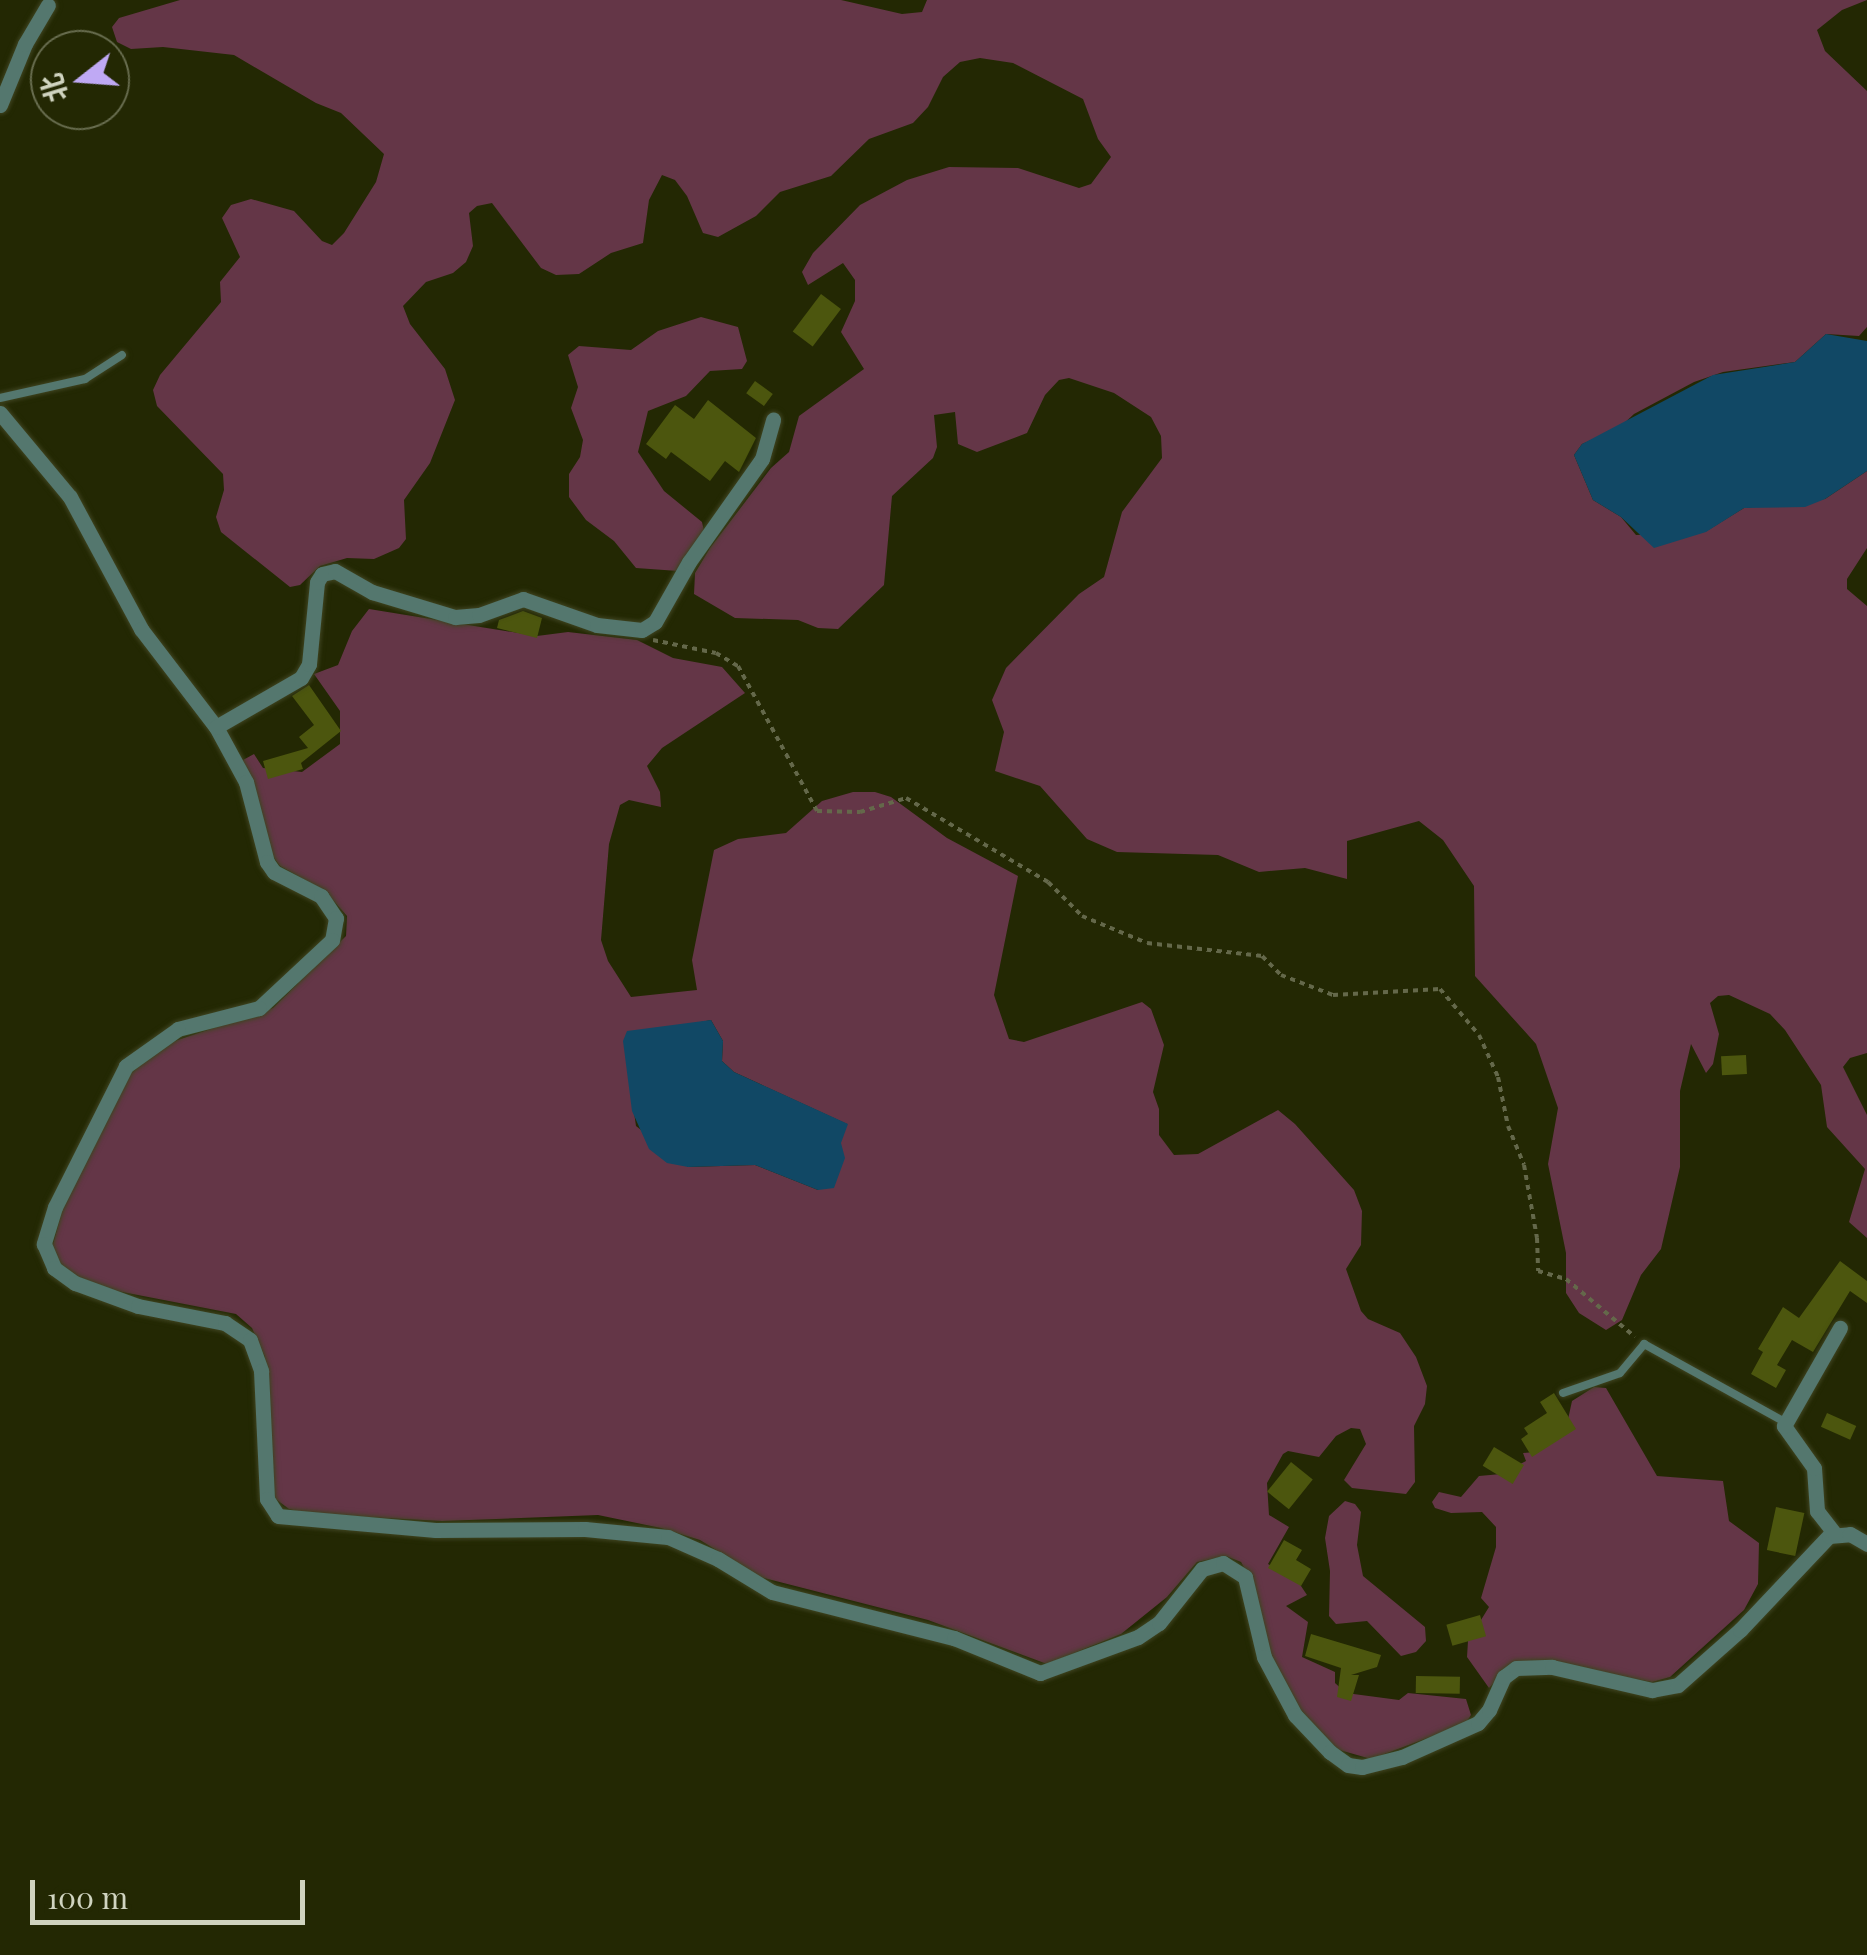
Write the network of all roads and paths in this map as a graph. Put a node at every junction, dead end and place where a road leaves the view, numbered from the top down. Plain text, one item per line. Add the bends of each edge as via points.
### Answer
1 (48, 5) dead end
2 (0, 105) edge
3 (122, 355) dead end
4 (0, 398) edge
5 (0, 414) edge
6 (772, 420) dead end
7 (642, 630) junction
8 (216, 727) junction
9 (1840, 1328) dead end
10 (1644, 1344) junction
11 (1564, 1393) dead end
12 (1785, 1422) junction
13 (1834, 1534) junction
14 (1867, 1544) edge

1 - 2 street
3 - 4 lane via 85,379
5 - 8 street via 70,497 140,628
6 - 7 street via 752,476 655,622
7 - 8 street via 597,626 523,599 455,616 372,592 335,571 317,582 309,664 301,678
7 - 10 path via 661,644 716,654 738,666 817,812 860,812 906,798 1048,882 1082,916 1147,943 1262,956 1297,984 1333,995 1440,989 1479,1034 1498,1077 1524,1164 1538,1271 1566,1279
8 - 13 street via 246,782 267,862 321,896 336,929 259,1008 178,1030 126,1066 44,1244 54,1268 75,1283 243,1332 262,1371 267,1499 278,1516 435,1530 585,1529 668,1537 772,1592 954,1638 1040,1673 1138,1638 1202,1569 1223,1563 1245,1578 1264,1657 1296,1716 1330,1752 1362,1768 1463,1732 1489,1710 1504,1676 1516,1668 1552,1667 1652,1690 1678,1685
9 - 12 street
10 - 11 lane via 1620,1373
10 - 12 lane
12 - 13 street via 1786,1434 1814,1468 1818,1511
13 - 14 street

